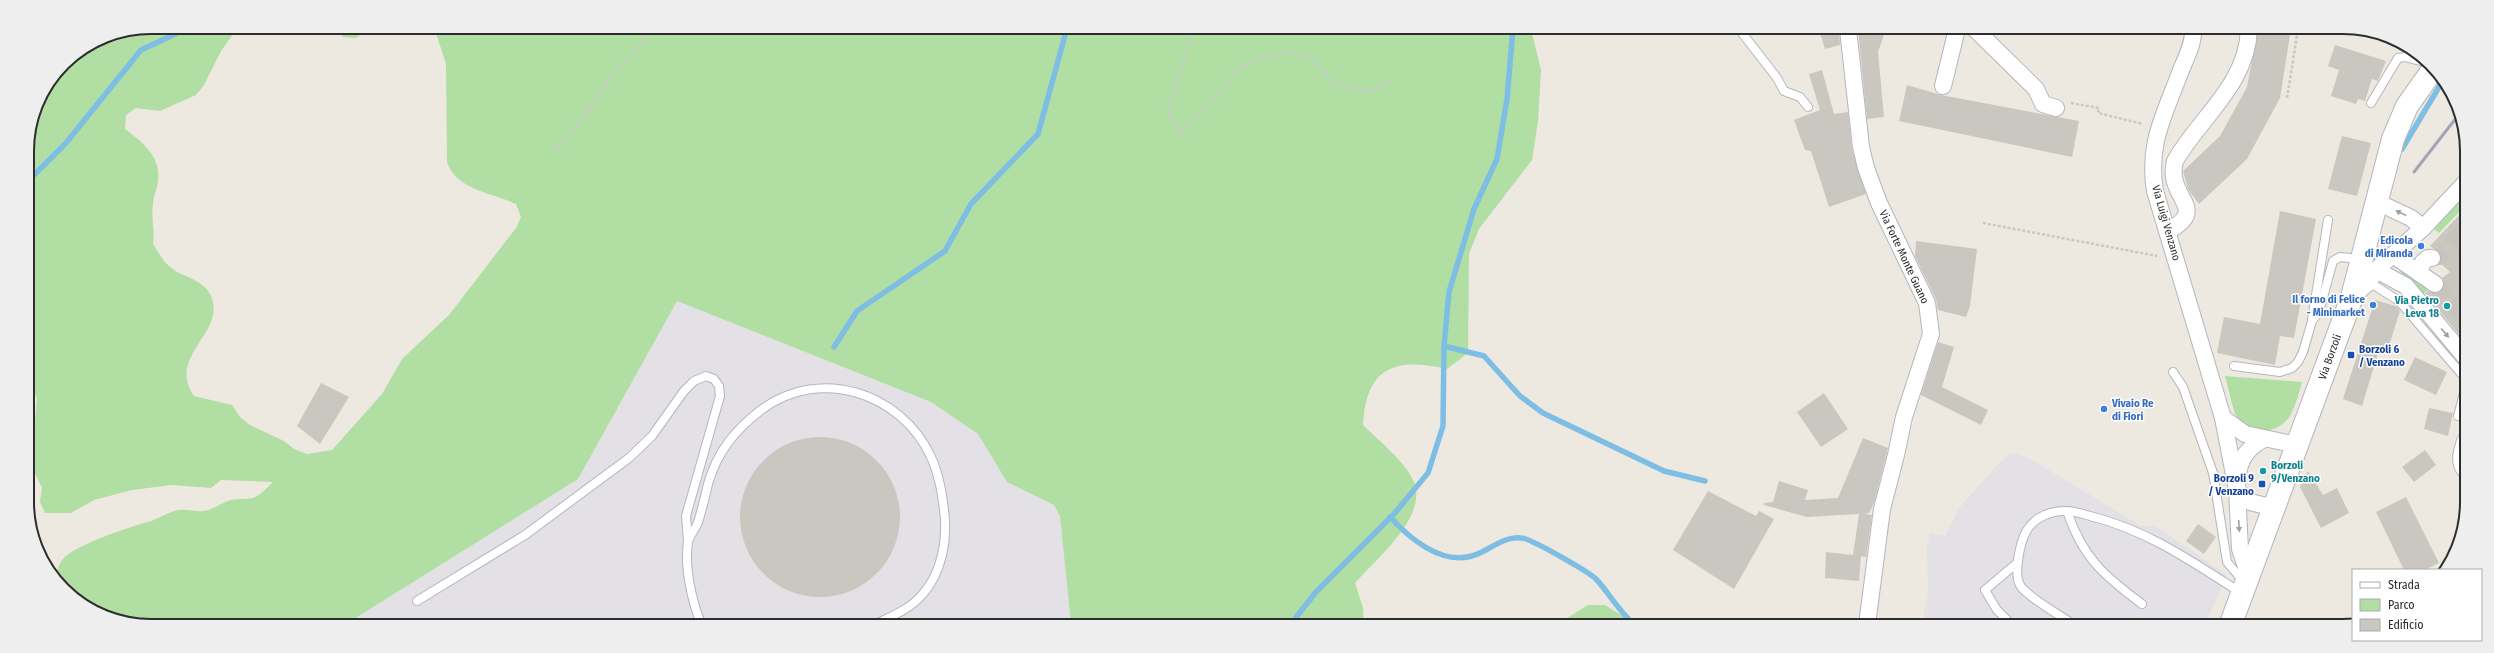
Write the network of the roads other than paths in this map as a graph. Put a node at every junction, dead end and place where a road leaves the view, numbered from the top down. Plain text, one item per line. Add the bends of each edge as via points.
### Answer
1 (1743, 34) edge
2 (1849, 34) edge
3 (1956, 34) edge
4 (1980, 34) edge
5 (2192, 34) edge
6 (2248, 34) edge
7 (2417, 60) edge
8 (2430, 73) edge
9 (1943, 86) dead end
10 (2371, 104) dead end
11 (2062, 106) road end
12 (1808, 107) dead end
13 (2460, 188) edge
14 (2375, 201) junction
15 (2328, 220) dead end
16 (2423, 228) junction
17 (2168, 231) junction
18 (2393, 255) junction
19 (2432, 258) tunnel mouth
20 (2369, 271) junction
21 (2419, 273) junction
22 (2435, 284) tunnel mouth
23 (2312, 320) junction
24 (2460, 351) edge
25 (2234, 366) dead end
26 (2173, 372) dead end
27 (2460, 372) edge
28 (2460, 408) edge
29 (2458, 416) dead end
30 (2223, 418) junction
31 (2264, 439) junction
32 (2297, 445) junction
33 (2237, 490) junction
34 (2274, 508) junction
35 (2067, 511) junction
36 (688, 541) junction
37 (2017, 562) junction
38 (2246, 584) junction
39 (417, 601) dead end
40 (2142, 604) dead end
41 (699, 619) edge
42 (887, 619) edge
43 (1868, 619) edge
44 (2006, 619) edge
45 (2064, 619) edge
46 (2233, 619) edge

1 - 12 lane via 1784,91 1800,97
2 - 43 street, Via Forte Monte Guano via 1861,147 1866,168 1879,203 1927,303 1931,334 1904,417 1882,509
3 - 9 street
4 - 11 street via 2036,89 2043,104
5 - 17 street, Via Luigi Venzano via 2188,54 2153,150 2152,172
6 - 17 street via 2246,52 2238,75 2175,161 2173,174 2176,188 2188,214 2185,220
7 - 10 lane via 2398,58
8 - 14 main road, Via Borzoli via 2407,106 2398,126 2386,158
13 - 16 street
16 -> 14 street via 2411,218
14 - 20 main road, Via Borzoli
15 - 23 lane
16 - 18 street
17 - 30 street, Via Luigi Venzano
18 - 20 street
18 - 21 street
19 - 21 street via 2423,262
20 - 23 lane via 2345,256 2336,258 2319,312
20 -> 24 street via 2406,286
20 - 27 lane via 2399,300
20 - 32 main road, Via Borzoli via 2352,297
21 - 22 street
23 - 25 lane via 2303,352 2292,368 2280,372
26 - 38 lane via 2185,393 2213,473 2227,562
28 - 29 lane
30 - 31 street via 2236,430
30 - 33 street, Via Luigi Venzano
31 - 32 street
31 - 33 street via 2252,445 2244,454 2237,475
32 - 34 main road, Via Borzoli
33 - 34 street via 2250,502
33 -> 38 street, Via Luigi Venzano via 2240,549
34 - 38 main road, Via Borzoli
35 - 37 lane via 2050,513 2027,530
35 - 38 lane via 2106,520 2170,547
35 - 40 lane via 2075,535 2099,569
36 - 39 lane via 686,516 720,396 717,382 706,376 694,381 684,391 652,436 629,458 525,536
36 - 41 lane via 690,589
36 - 42 lane via 698,523 714,465 721,450 756,414 798,390 832,388 862,394 893,412 909,425 922,441 941,483 946,522 944,547 937,570 922,595 900,613
37 - 44 lane via 1985,590 1997,610
37 - 45 lane via 2021,588
38 - 46 main road, Via Borzoli

